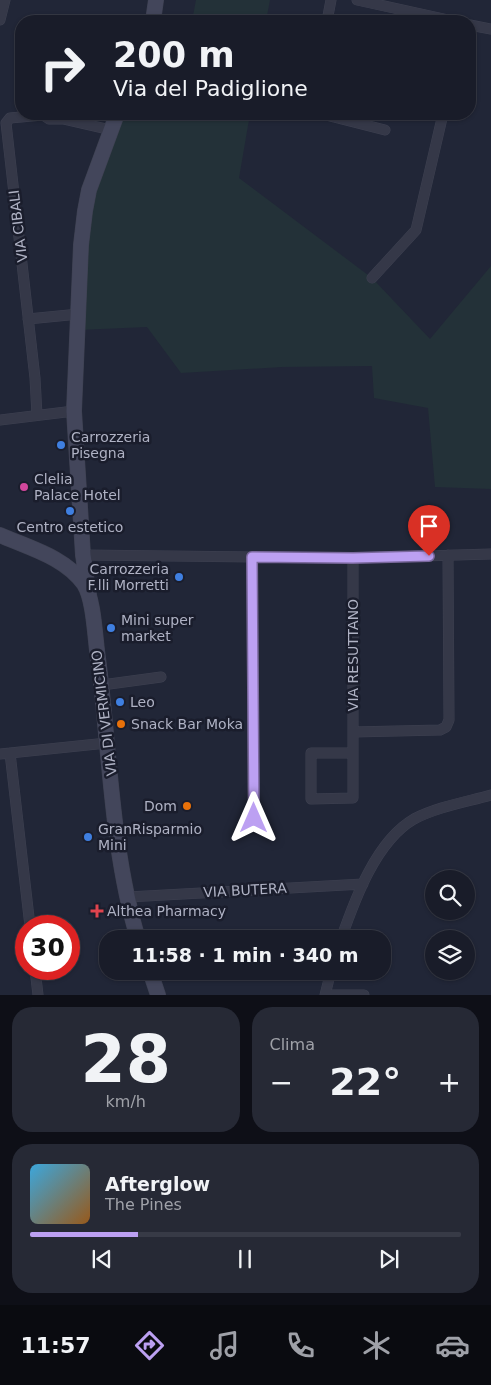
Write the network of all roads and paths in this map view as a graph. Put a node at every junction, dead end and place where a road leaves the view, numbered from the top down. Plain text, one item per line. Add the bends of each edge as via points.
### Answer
1 (5, 0) edge
2 (156, 0) edge
3 (332, 0) edge
4 (357, 0) edge
5 (154, 15) edge
6 (328, 15) edge
7 (426, 15) edge
8 (0, 20) edge
9 (476, 26) edge
10 (491, 29) edge
11 (15, 118) edge
12 (67, 120) edge
13 (115, 120) edge
14 (346, 120) edge
15 (442, 120) edge
16 (111, 130) junction
17 (385, 130) dead end
18 (372, 278) dead end
19 (79, 314) junction
20 (28, 318) junction
21 (74, 411) junction
22 (37, 415) junction
23 (0, 420) edge
24 (0, 535) edge
25 (491, 554) edge
26 (83, 555) junction
27 (448, 555) junction
28 (252, 557) junction
29 (52, 558) junction
30 (353, 558) junction
31 (72, 571) junction
32 (89, 596) junction
33 (161, 677) dead end
34 (102, 686) junction
35 (353, 732) junction
36 (108, 743) junction
37 (353, 753) junction
38 (5, 754) edge
39 (491, 795) edge
40 (254, 818) dead end
41 (363, 884) junction
42 (128, 896) junction
43 (28, 915) edge
44 (136, 930) edge
45 (345, 930) edge
46 (36, 980) edge
47 (153, 980) edge
48 (329, 980) edge
49 (38, 995) edge
50 (158, 995) edge
51 (325, 995) edge
52 (364, 995) edge

1 - 8 street
2 - 5 street
3 - 6 street
4 - 7 street
9 - 10 street
11 - 20 street, VIA CIBALI via 6,123
12 - 16 street, VIA CIBALI
13 - 16 street
14 - 17 street
15 - 18 street via 416,230
16 - 19 street via 93,176 86,205
19 - 20 street
19 - 21 street
20 - 22 street, VIA CIBALI
21 - 22 street
21 - 26 street
22 - 23 street
24 - 29 street, VIA DI VERMICINO
25 - 27 street
26 - 28 street
26 - 29 street
26 - 31 street via 74,560
26 - 32 street
27 - 30 street
27 - 35 street via 448,724 440,730
28 - 30 street
28 - 40 street
29 - 31 street, VIA DI VERMICINO
30 - 35 street, VIA RESUTTANO
31 - 32 street, VIA DI VERMICINO
32 - 34 street, VIA DI VERMICINO
33 - 34 street
34 - 36 street, VIA DI VERMICINO
35 - 37 street, VIA RESUTTANO
36 - 38 street
36 - 42 street, VIA DI VERMICINO
37 - 37 street, VIA RESUTTANO via 311,753 311,798 353,798
38 - 43 street
39 - 41 street via 428,813 409,823 387,844
41 - 42 street, VIA BUTERA
41 - 45 street
42 - 44 street, VIA DI VERMICINO
46 - 49 street
47 - 50 street
48 - 51 street
51 - 52 street

